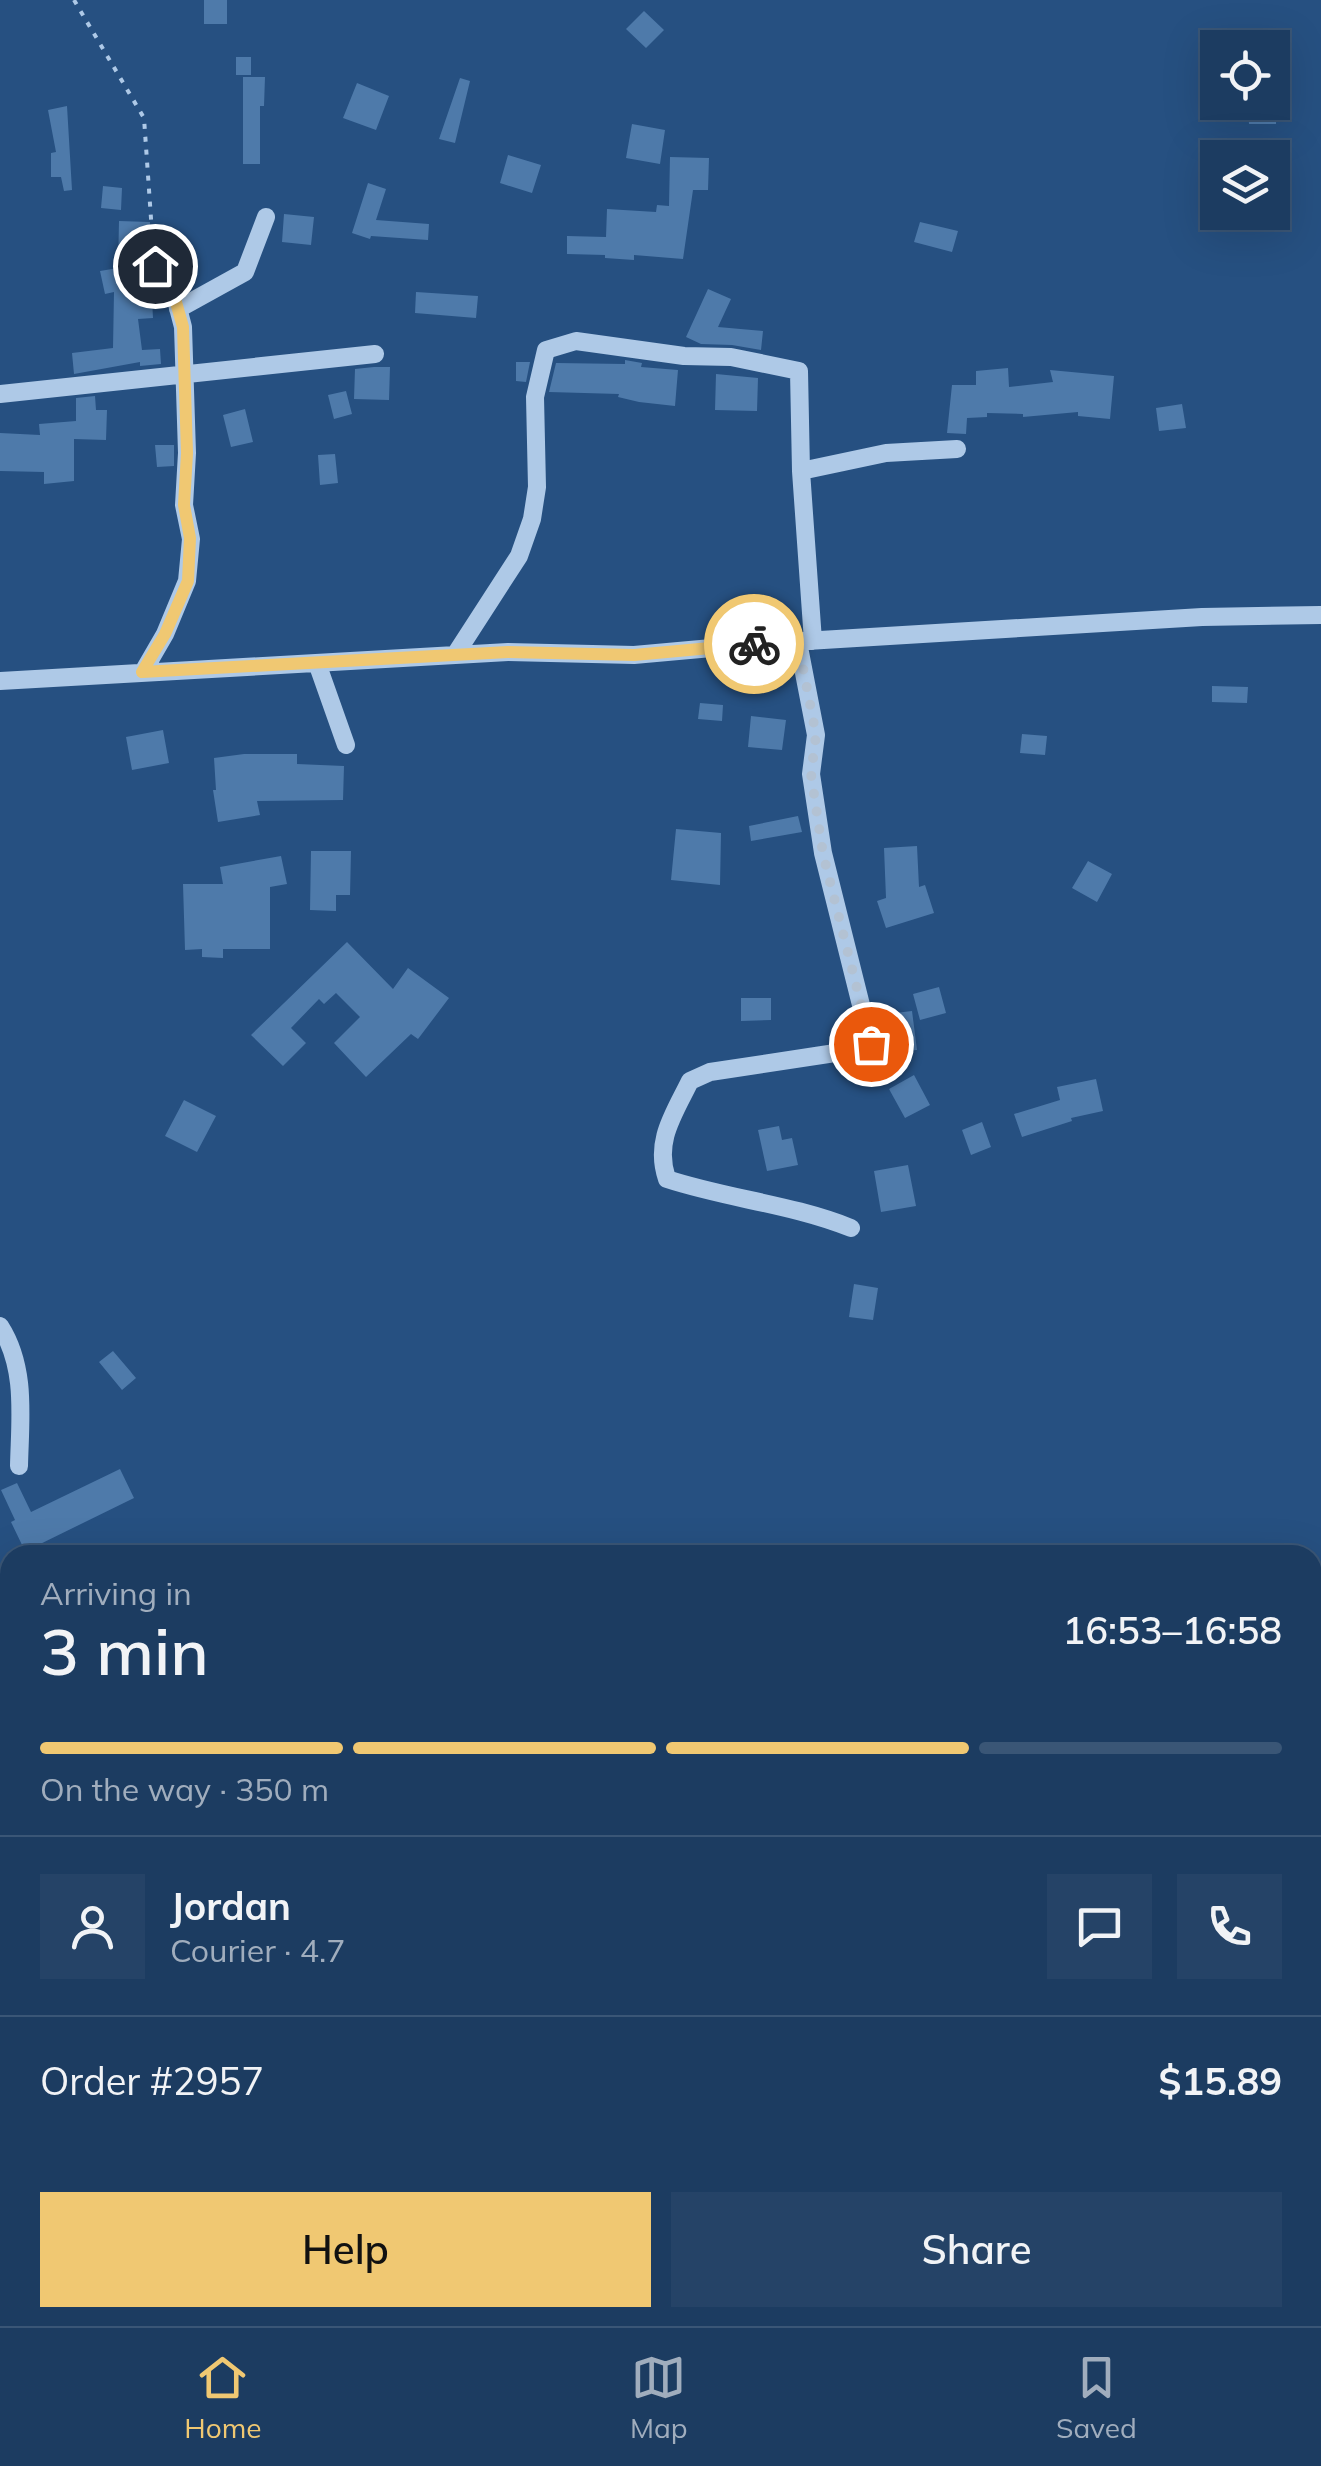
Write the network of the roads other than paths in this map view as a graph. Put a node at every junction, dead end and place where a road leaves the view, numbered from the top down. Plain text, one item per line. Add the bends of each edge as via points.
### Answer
1 (266, 217) dead end
2 (155, 266) road end
3 (178, 309) junction
4 (375, 354) dead end
5 (186, 373) junction
6 (0, 394) edge
7 (957, 450) dead end
8 (801, 471) junction
9 (1321, 615) edge
10 (806, 641) junction
11 (455, 655) junction
12 (317, 663) junction
13 (142, 672) junction
14 (0, 681) edge
15 (346, 745) dead end
16 (851, 1228) dead end
17 (0, 1326) edge
18 (19, 1466) dead end

1 - 3 street via 245,272
2 - 3 street via 170,281
3 - 5 street
4 - 5 street
5 - 6 street
5 - 13 street via 188,581
7 - 8 street via 886,453
8 - 10 street
8 - 11 street via 799,371 576,341 546,350 535,397 532,519 518,556
9 - 10 street
10 - 11 street via 634,655
10 - 16 street via 816,735 811,774 823,854 871,1044 690,1081 663,1136 660,1160 667,1179
11 - 12 street
12 - 13 street
12 - 15 street
13 - 14 street
17 - 18 street via 21,1394

